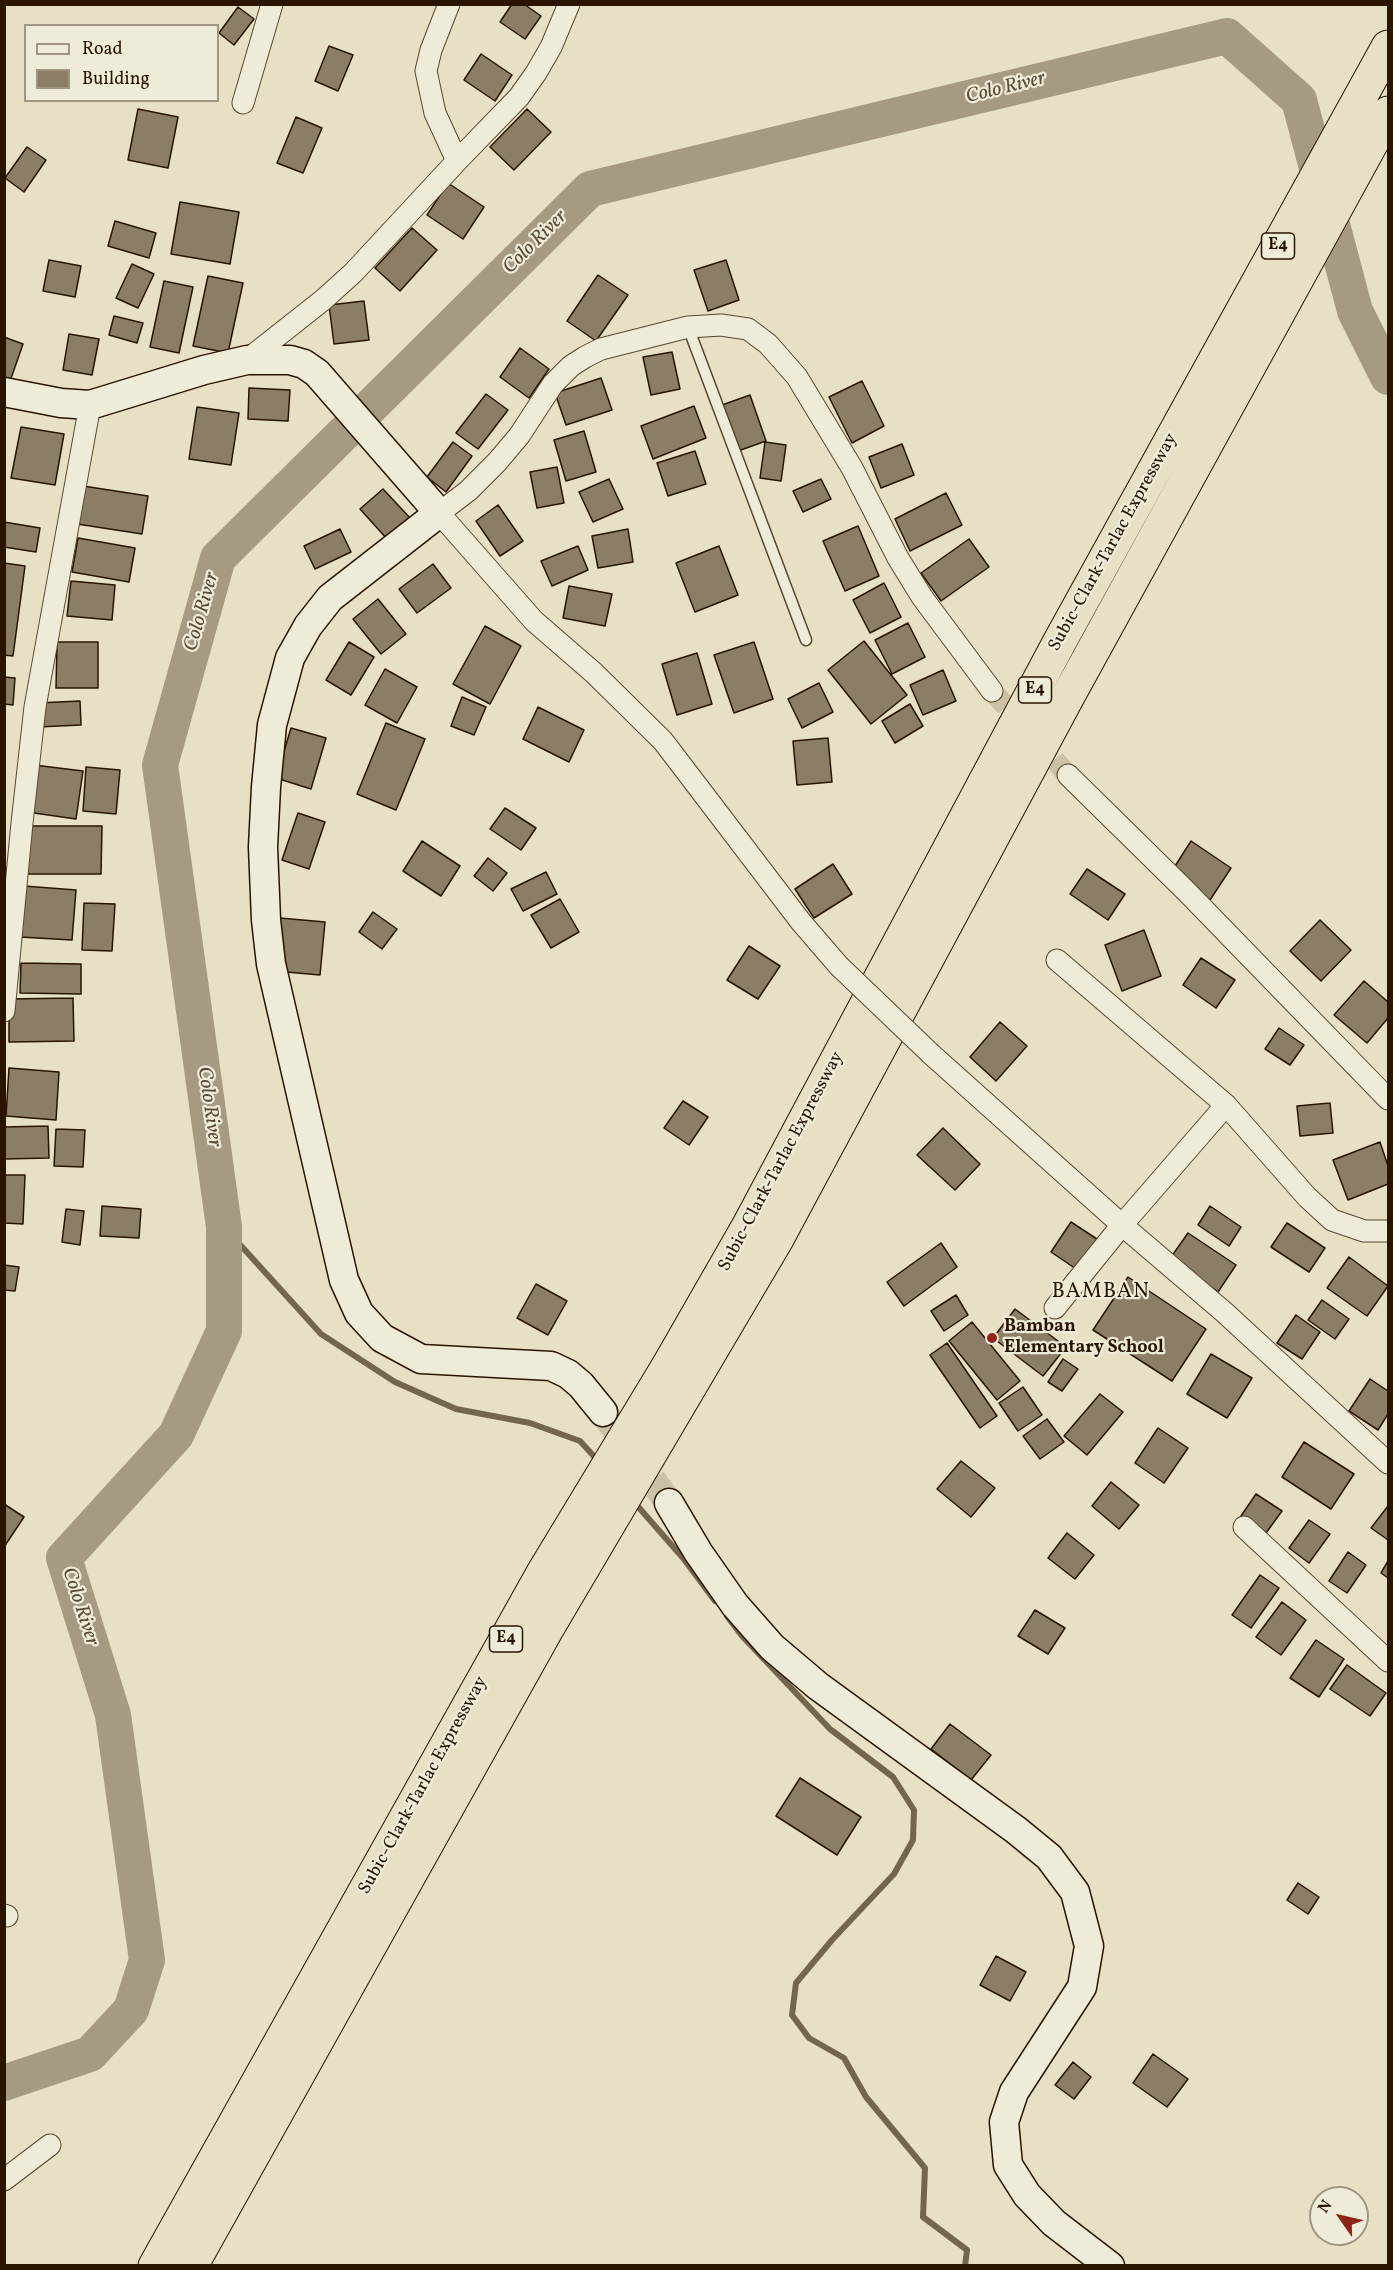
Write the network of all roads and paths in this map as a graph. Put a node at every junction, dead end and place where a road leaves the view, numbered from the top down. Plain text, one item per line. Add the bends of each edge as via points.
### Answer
1 (272, 4) edge
2 (449, 4) edge
3 (569, 4) edge
4 (1389, 47) edge
5 (243, 103) dead end
6 (1386, 117) edge
7 (457, 161) junction
8 (688, 327) junction
9 (247, 360) junction
10 (4, 392) edge
11 (90, 405) junction
12 (439, 513) junction
13 (806, 640) dead end
14 (992, 691) tunnel mouth
15 (1068, 775) tunnel mouth
16 (1058, 960) dead end
17 (4, 1011) edge
18 (1389, 1099) edge
19 (1226, 1105) junction
20 (1122, 1226) junction
21 (1389, 1231) edge
22 (1055, 1308) dead end
23 (603, 1412) tunnel mouth
24 (1389, 1463) edge
25 (669, 1503) tunnel mouth
26 (1244, 1527) dead end
27 (1389, 1661) edge
28 (50, 2145) dead end
29 (4, 2180) edge
30 (155, 2265) edge
31 (192, 2265) edge
32 (1110, 2265) edge

1 - 5 street
2 - 7 street via 426,71 435,113
3 - 7 street via 537,73 519,98
4 - 30 highway, Subic-Clark-Tarlac Expressway / E4 via 1060,641 748,1227 543,1573
6 - 31 highway, Subic-Clark-Tarlac Expressway / E4 via 778,1237 548,1627
7 - 9 street via 352,273
8 - 12 street via 601,349 571,366 553,384 497,462
8 - 13 lane
8 - 14 street via 721,325 748,329 768,344 797,377 922,597
9 - 11 street
9 - 12 street via 290,360 317,373
10 - 11 street
11 - 17 street via 35,707
12 - 20 street, bridge via 534,621 663,741 839,966
12 - 23 street via 330,598 290,658 272,725 266,787 263,847 271,964 344,1280 359,1313 382,1338 421,1359 551,1366 581,1385
15 - 18 street
16 - 19 street
19 - 20 street
19 - 21 street via 1332,1220 1364,1231
20 - 22 street
20 - 24 street via 1224,1312
25 - 32 street via 735,1605 772,1647 818,1686 1016,1830 1049,1857 1075,1892 1089,1946 1082,1987 1014,2092 1004,2122 1008,2165 1027,2195 1054,2223
26 - 27 street
28 - 29 street

